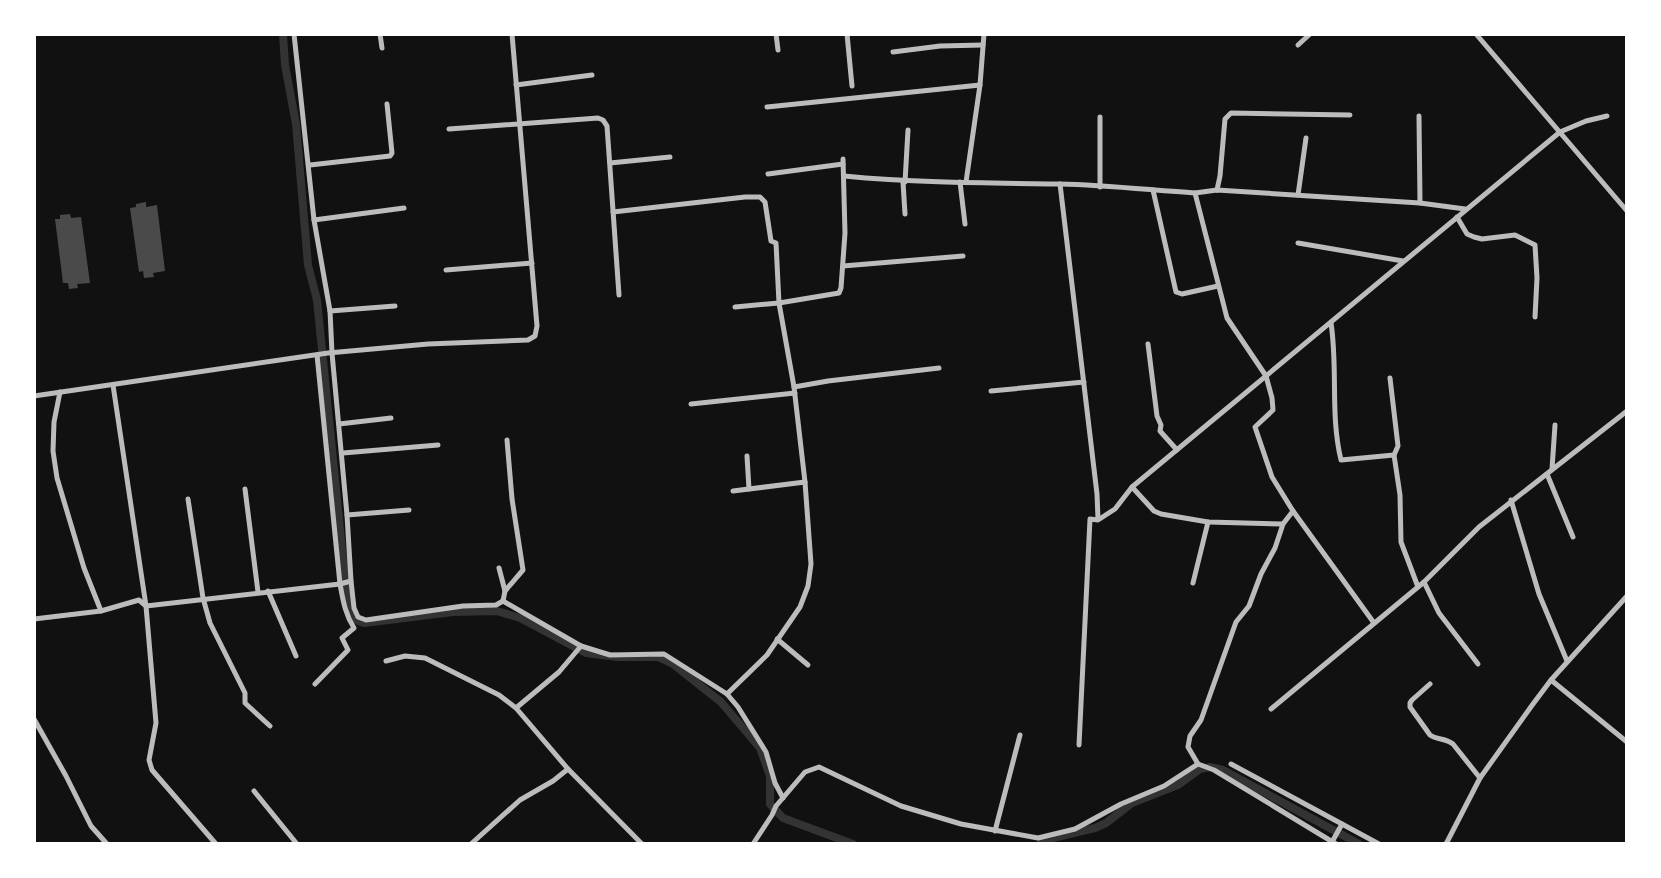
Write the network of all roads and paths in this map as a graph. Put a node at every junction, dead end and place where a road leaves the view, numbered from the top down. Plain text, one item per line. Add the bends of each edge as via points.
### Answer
1 (294, 34) edge
2 (380, 34) edge
3 (512, 34) edge
4 (776, 34) edge
5 (847, 34) edge
6 (984, 34) edge
7 (1310, 34) edge
8 (1476, 34) edge
9 (983, 45) junction
10 (1298, 45) dead end
11 (382, 48) dead end
12 (778, 50) dead end
13 (893, 52) dead end
14 (592, 75) dead end
15 (516, 85) junction
16 (980, 85) junction
17 (852, 86) dead end
18 (387, 104) dead end
19 (767, 107) dead end
20 (1350, 115) dead end
21 (1419, 116) dead end
22 (1607, 116) dead end
23 (1100, 117) dead end
24 (520, 124) junction
25 (449, 129) dead end
26 (908, 130) dead end
27 (1560, 132) junction
28 (1306, 138) dead end
29 (670, 157) dead end
30 (610, 163) junction
31 (310, 165) junction
32 (768, 174) dead end
33 (844, 176) junction
34 (904, 182) junction
35 (963, 182) junction
36 (1060, 184) junction
37 (1100, 187) junction
38 (1153, 190) junction
39 (1217, 190) junction
40 (1195, 193) junction
41 (1298, 195) junction
42 (1420, 203) junction
43 (404, 208) dead end
44 (1465, 210) junction
45 (1627, 211) edge
46 (613, 212) junction
47 (905, 214) dead end
48 (1457, 217) junction
49 (314, 220) junction
50 (965, 224) dead end
51 (1298, 243) dead end
52 (963, 256) dead end
53 (1403, 261) junction
54 (532, 263) junction
55 (843, 266) junction
56 (446, 270) dead end
57 (1218, 286) junction
58 (619, 295) dead end
59 (779, 303) junction
60 (395, 306) dead end
61 (735, 307) dead end
62 (330, 311) junction
63 (1535, 317) dead end
64 (1331, 322) junction
65 (1148, 344) dead end
66 (330, 353) junction
67 (317, 355) junction
68 (939, 368) dead end
69 (1266, 376) junction
70 (1390, 378) dead end
71 (1084, 382) junction
72 (113, 385) junction
73 (794, 390) junction
74 (991, 391) dead end
75 (60, 392) junction
76 (34, 396) edge
77 (691, 404) dead end
78 (1627, 411) edge
79 (391, 418) dead end
80 (339, 424) junction
81 (1555, 425) dead end
82 (507, 440) dead end
83 (438, 445) dead end
84 (1177, 450) junction
85 (343, 453) junction
86 (1394, 455) junction
87 (747, 456) dead end
88 (1550, 472) junction
89 (805, 482) junction
90 (1132, 487) junction
91 (245, 489) dead end
92 (749, 489) junction
93 (733, 491) dead end
94 (188, 499) dead end
95 (1511, 500) junction
96 (409, 510) dead end
97 (1293, 511) junction
98 (347, 515) junction
99 (1098, 520) junction
100 (1208, 522) junction
101 (1283, 524) junction
102 (1573, 537) dead end
103 (499, 568) dead end
104 (346, 582) junction
105 (1424, 582) junction
106 (1193, 583) dead end
107 (1418, 587) junction
108 (268, 591) junction
109 (505, 591) junction
110 (258, 592) junction
111 (1627, 596) edge
112 (203, 598) junction
113 (503, 601) junction
114 (146, 606) junction
115 (101, 611) junction
116 (34, 619) edge
117 (1374, 623) junction
118 (777, 639) junction
119 (581, 646) junction
120 (296, 656) dead end
121 (386, 661) dead end
122 (1567, 661) junction
123 (1478, 664) dead end
124 (808, 665) dead end
125 (1551, 680) junction
126 (315, 684) dead end
127 (1430, 684) dead end
128 (727, 694) junction
129 (516, 708) junction
130 (1271, 709) dead end
131 (34, 719) edge
132 (270, 726) dead end
133 (1020, 735) dead end
134 (1627, 742) edge
135 (1079, 745) dead end
136 (1198, 764) junction
137 (1231, 764) dead end
138 (568, 769) junction
139 (1480, 778) junction
140 (254, 791) dead end
141 (783, 798) junction
142 (1342, 824) junction
143 (995, 831) junction
144 (1334, 843) edge
145 (107, 844) edge
146 (216, 844) edge
147 (297, 844) edge
148 (471, 844) edge
149 (642, 844) edge
150 (753, 844) edge
151 (1379, 844) edge
152 (1446, 844) edge

1 - 31 street
2 - 11 street
3 - 15 street
4 - 12 street
5 - 17 street
6 - 9 street
7 - 10 street
8 - 27 street
9 - 13 street
9 - 16 street
14 - 15 street
15 - 24 street
16 - 19 street
16 - 35 street
18 - 31 street via 390,156
20 - 39 street via 1227,115
21 - 42 street
22 - 27 street
23 - 37 street
24 - 25 street
24 - 30 street via 603,120
24 - 54 street
26 - 34 street
27 - 44 street
27 - 45 street
28 - 41 street
29 - 30 street
30 - 46 street
31 - 49 street
32 - 33 street via 843,161
33 - 34 street
33 - 55 street
34 - 35 street
34 - 47 street
35 - 36 street
35 - 50 street
36 - 37 street
36 - 71 street
37 - 38 street
38 - 40 street
38 - 57 street via 1176,292
39 - 40 street
39 - 41 street
40 - 57 street
41 - 42 street
42 - 44 street
43 - 49 street
44 - 48 street
46 - 58 street
46 - 59 street via 760,197 771,241 776,243
48 - 53 street
48 - 63 street via 1467,234 1482,239 1515,235 1535,245
49 - 62 street
51 - 53 street
52 - 55 street
53 - 64 street
54 - 56 street
54 - 66 street via 537,326 528,340
55 - 59 street via 839,293
57 - 69 street via 1227,318
59 - 61 street
59 - 73 street
60 - 62 street
62 - 66 street
64 - 69 street
64 - 86 street via 1341,460
65 - 84 street via 1160,431
66 - 67 street
66 - 80 street
67 - 72 street
67 - 104 street
68 - 73 street
69 - 84 street
69 - 97 street via 1273,410 1255,427 1272,477
70 - 86 street via 1398,446
71 - 74 street
71 - 99 street
72 - 75 street
72 - 114 street
73 - 77 street
73 - 89 street
75 - 76 street
75 - 115 street via 54,422 57,478
78 - 88 street
79 - 80 street
80 - 85 street
81 - 88 street
82 - 109 street via 523,570
83 - 85 street
84 - 90 street
85 - 98 street
86 - 107 street via 1401,542
87 - 92 street
88 - 95 street
88 - 102 street
89 - 92 street
89 - 118 street via 808,586
90 - 99 street
90 - 100 street via 1154,511
91 - 110 street
92 - 93 street
94 - 112 street
95 - 105 street
95 - 122 street via 1539,594
96 - 98 street
97 - 101 street
97 - 117 street
98 - 104 street
99 - 135 street via 1090,519
100 - 101 street
100 - 106 street
101 - 136 street via 1190,736 1188,747
103 - 109 street
104 - 108 street
104 - 113 street via 358,617 366,620
104 - 126 street via 344,605 354,628 342,638 348,649
105 - 107 street
105 - 123 street via 1439,613
107 - 117 street
108 - 110 street
108 - 120 street
109 - 113 street
110 - 112 street
111 - 122 street
112 - 114 street
112 - 132 street via 245,703
113 - 119 street
114 - 115 street via 139,600
114 - 146 street via 156,723 149,760
115 - 116 street
117 - 130 street
118 - 124 street
118 - 128 street
119 - 128 street via 610,655 664,654
119 - 129 street
121 - 129 street via 425,658
122 - 125 street
125 - 134 street
125 - 139 street
127 - 139 street via 1410,707 1430,735 1453,744
128 - 141 street via 766,752
129 - 138 street
131 - 145 street via 91,826
133 - 143 street
136 - 143 street via 1075,829 1038,838
136 - 144 street
137 - 142 street
138 - 148 street via 520,800
138 - 149 street
139 - 152 street
140 - 147 street
141 - 143 street via 805,772 819,767 901,806
141 - 150 street
142 - 144 street
142 - 151 street

